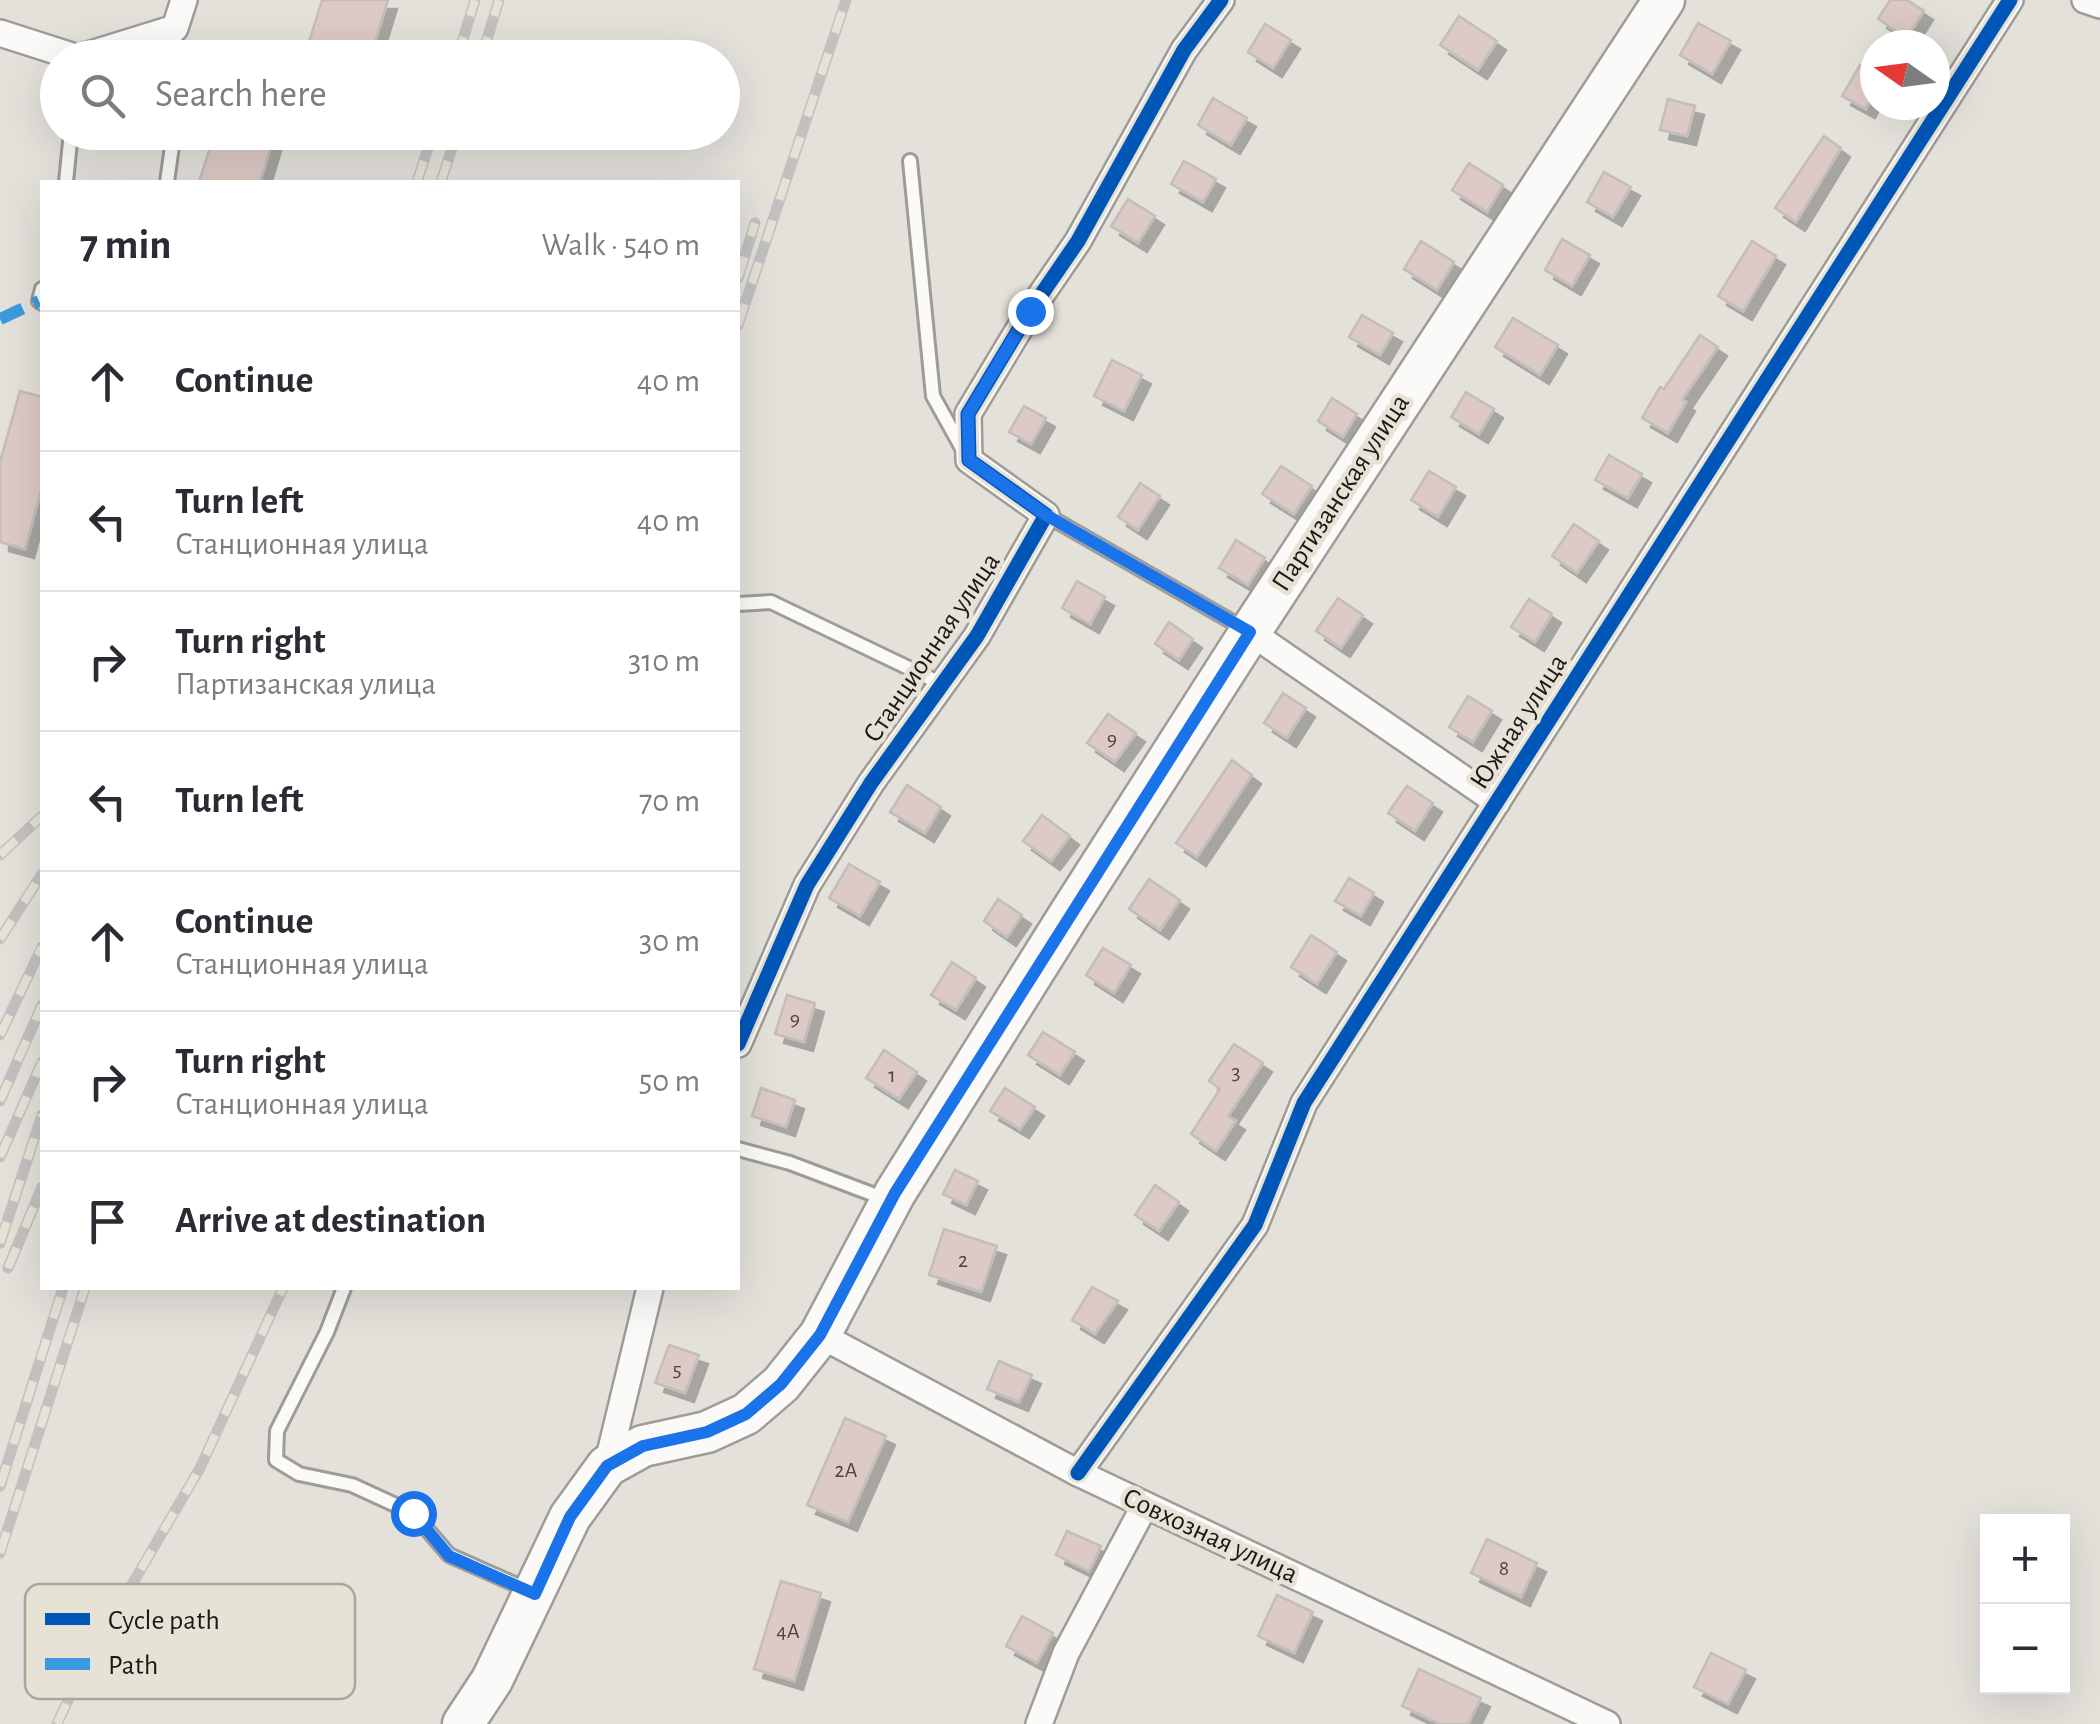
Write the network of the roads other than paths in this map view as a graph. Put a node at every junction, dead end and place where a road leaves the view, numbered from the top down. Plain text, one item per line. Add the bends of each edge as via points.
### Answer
1 (184, 0) edge
2 (1221, 0) edge
3 (1664, 0) edge
4 (2010, 0) edge
5 (2085, 0) edge
6 (2100, 5) edge
7 (175, 28) junction
8 (0, 33) edge
9 (136, 40) edge
10 (175, 40) edge
11 (40, 46) edge
12 (70, 150) edge
13 (171, 150) edge
14 (910, 162) dead end
15 (66, 180) edge
16 (166, 180) edge
17 (969, 460) junction
18 (1046, 515) junction
19 (740, 604) edge
20 (1250, 632) junction
21 (942, 684) junction
22 (1497, 802) junction
23 (740, 1039) edge
24 (740, 1150) edge
25 (890, 1201) junction
26 (343, 1290) edge
27 (650, 1290) edge
28 (820, 1335) junction
29 (607, 1466) junction
30 (1078, 1473) junction
31 (1145, 1505) junction
32 (535, 1594) junction
33 (463, 1724) edge
34 (1039, 1724) edge
35 (1607, 1724) edge

1 - 7 street
2 - 17 street via 1184,50 1078,241 968,414
3 - 20 main road, Партизанская улица
4 - 22 street, Южная улица
5 - 6 street
7 - 9 street
7 - 10 lane
8 - 11 street
12 - 15 lane
13 - 16 lane
14 - 17 lane via 932,396
17 - 18 street
18 - 20 lane
18 - 21 street, Станционная улица
19 - 21 lane via 772,602
20 - 22 street
20 - 25 main road, Партизанская улица
21 - 23 street, Станционная улица via 807,884
22 - 30 street, Южная улица via 1304,1104 1255,1225
24 - 25 lane
25 - 28 main road, Партизанская улица
26 - 32 lane via 277,1431 276,1460 413,1513 449,1556
27 - 29 street
28 - 29 main road, Партизанская улица via 781,1384 746,1414 707,1432 643,1446
28 - 30 street, Совхозная улица
29 - 32 main road via 570,1517
30 - 31 street, Совхозная улица
31 - 34 street via 1066,1654
31 - 35 street, Совхозная улица
32 - 33 main road

